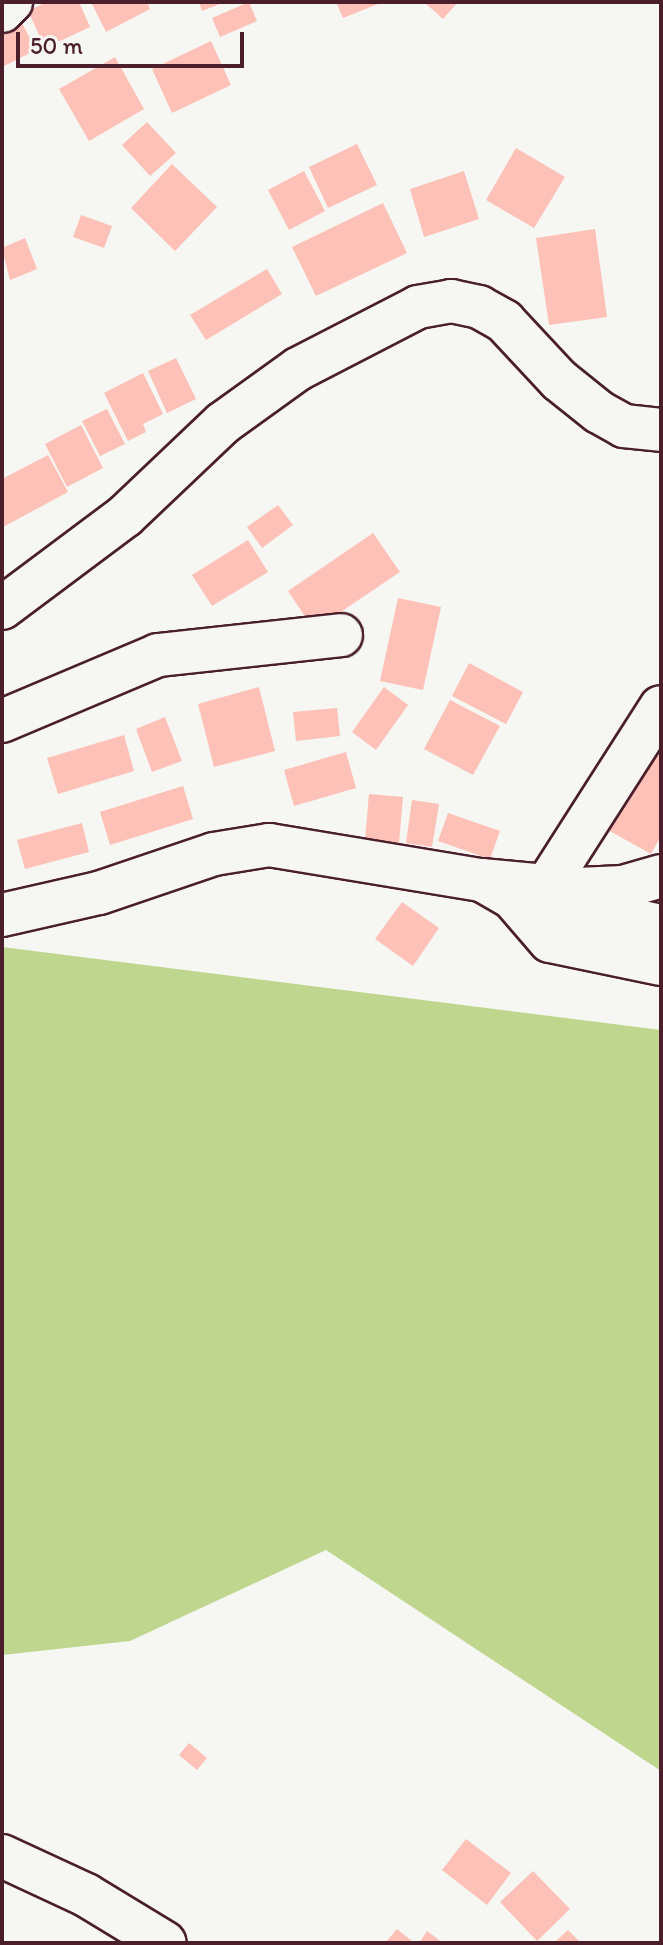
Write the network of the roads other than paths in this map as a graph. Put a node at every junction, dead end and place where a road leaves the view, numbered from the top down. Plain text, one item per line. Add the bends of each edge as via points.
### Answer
1 (11, 2) edge
2 (2, 11) edge
3 (661, 430) edge
4 (2, 608) edge
5 (341, 635) dead end
6 (661, 707) edge
7 (2, 721) edge
8 (661, 876) edge
9 (539, 902) junction
10 (2, 915) edge
11 (661, 926) edge
12 (661, 964) edge
13 (2, 1856) edge
14 (165, 1943) edge

1 - 2 street
3 - 4 street via 624,426 599,412 559,380 504,321 479,307 451,301 418,307 298,369 223,423 84,550
5 - 7 street via 158,655
6 - 9 street
8 - 9 street
9 - 10 street via 481,880 269,845 214,854 99,893
9 - 11 street
9 - 12 street via 550,941
13 - 14 street via 86,1895

